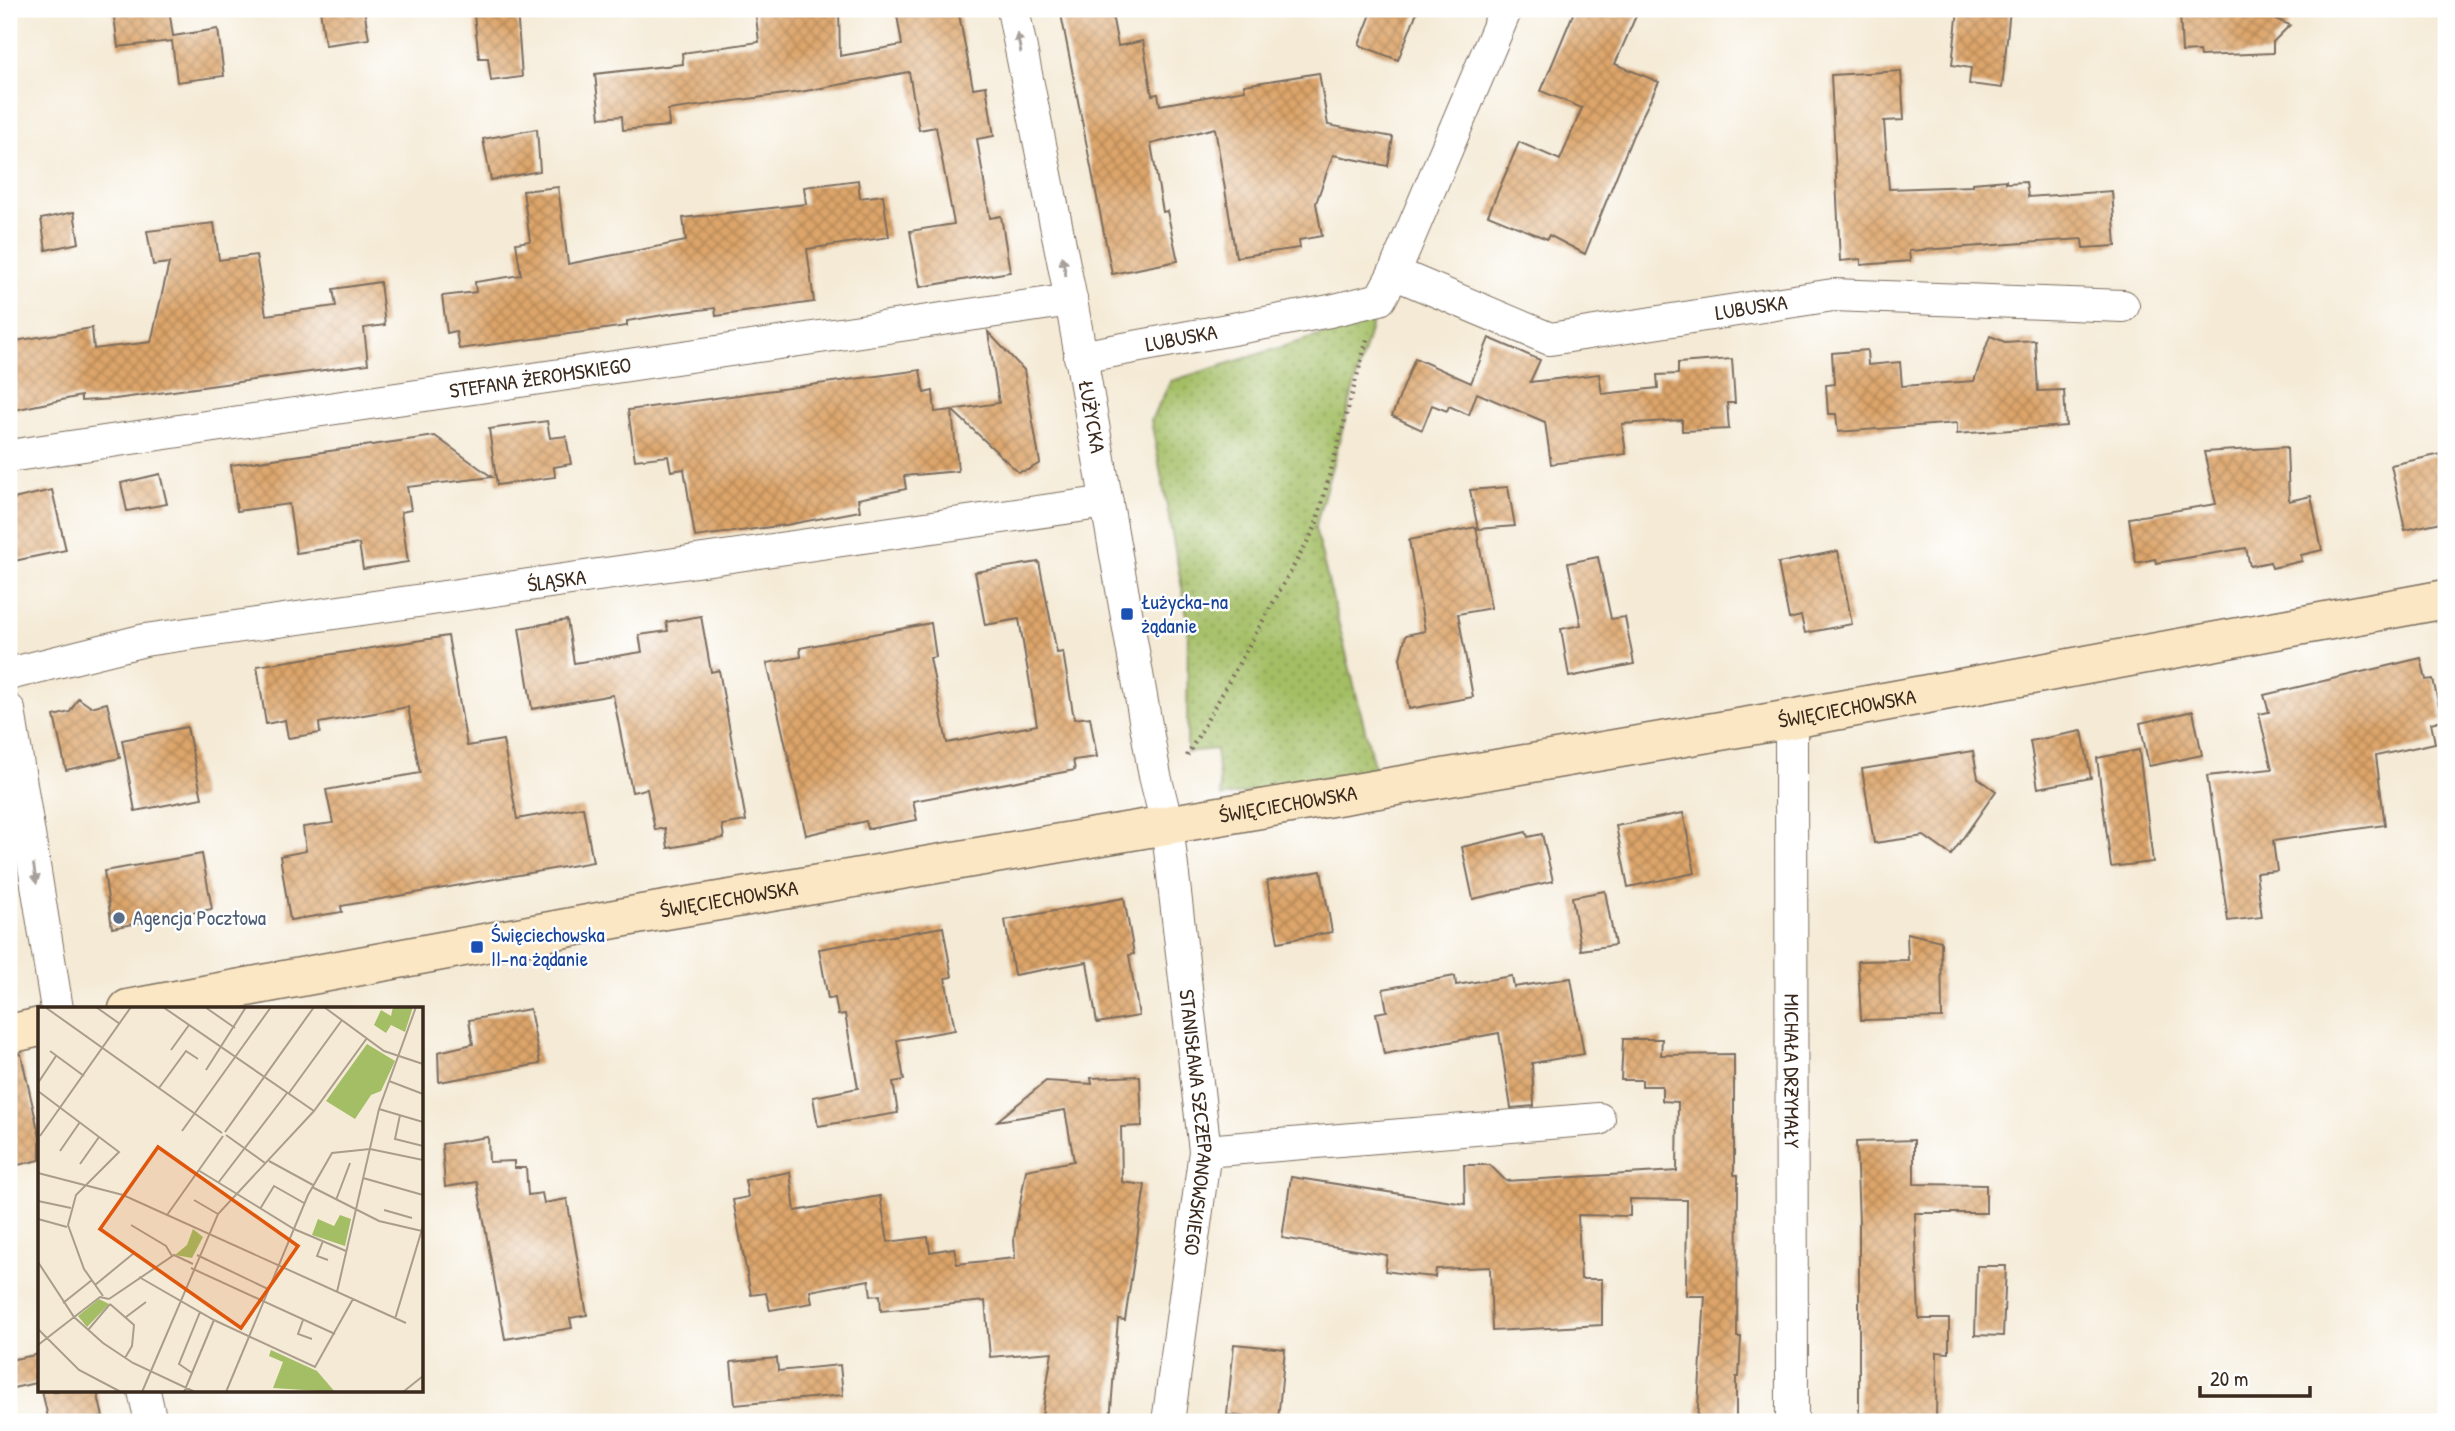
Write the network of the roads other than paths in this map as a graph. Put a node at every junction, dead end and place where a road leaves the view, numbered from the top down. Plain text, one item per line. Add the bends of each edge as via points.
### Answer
1 (1013, 9) edge
2 (1506, 9) edge
3 (1387, 286) junction
4 (1071, 300) junction
5 (2123, 306) dead end
6 (1080, 357) junction
7 (9, 456) edge
8 (1107, 502) junction
9 (2446, 599) edge
10 (9, 674) edge
11 (9, 710) edge
12 (1791, 719) junction
13 (1167, 824) junction
14 (57, 1007) edge
15 (139, 1007) edge
16 (38, 1027) edge
17 (9, 1034) edge
18 (1600, 1119) dead end
19 (1205, 1151) junction
20 (144, 1392) edge
21 (151, 1422) edge
22 (1168, 1422) edge
23 (1792, 1422) edge

4 -> 1 street, ŁUŻYCKA
2 - 3 street
3 - 5 street, LUBUSKA via 1550,339 1833,295
3 - 6 street, LUBUSKA via 1317,314
4 - 6 street, ŁUŻYCKA
4 - 7 street, STEFANA ŻEROMSKIEGO
6 - 8 street, ŁUŻYCKA
8 - 10 street, ŚLĄSKA via 145,640
8 - 13 street, ŁUŻYCKA
9 - 12 street, ŚWIĘCIECHOWSKA
11 -> 14 street
12 - 13 street, ŚWIĘCIECHOWSKA
12 - 23 street, MICHAŁA DRZYMAŁY
13 - 15 street, ŚWIĘCIECHOWSKA
13 - 19 street, STANISŁAWA SZCZEPANOWSKIEGO
16 - 17 street
18 - 19 street
19 - 22 street, STANISŁAWA SZCZEPANOWSKIEGO
20 - 21 street

